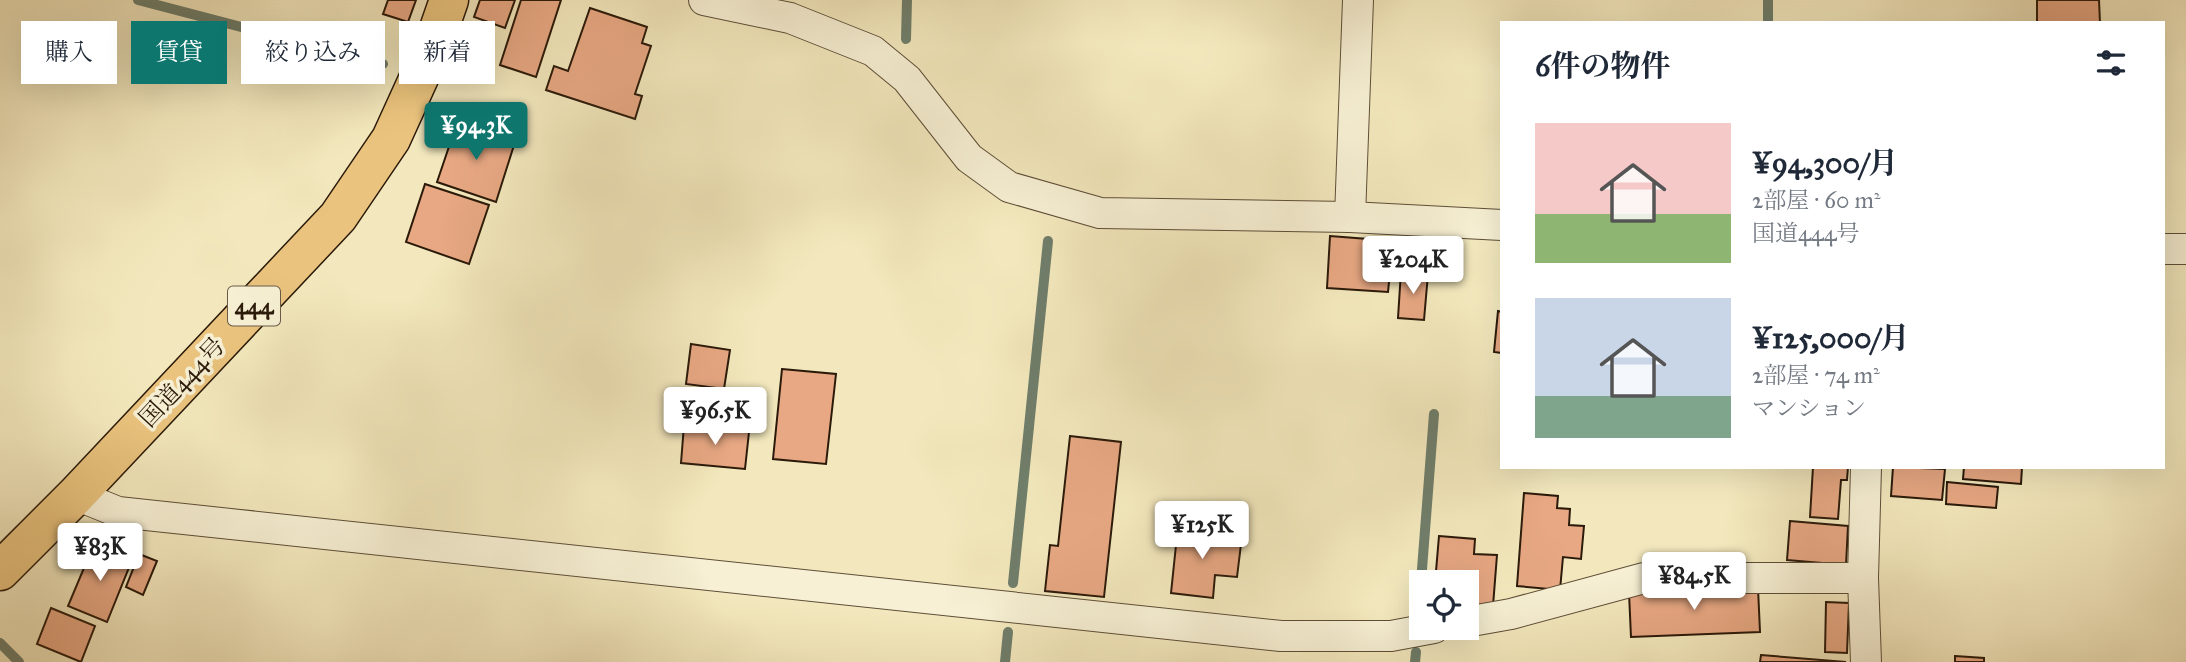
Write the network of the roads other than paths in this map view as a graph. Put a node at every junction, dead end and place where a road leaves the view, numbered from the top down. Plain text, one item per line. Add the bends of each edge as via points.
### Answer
1 (449, 0) edge
2 (704, 0) edge
3 (1358, 0) edge
4 (1350, 217) junction
5 (1500, 225) edge
6 (2165, 248) edge
7 (2186, 249) edge
8 (1866, 469) edge
9 (76, 495) junction
10 (0, 571) edge
11 (1863, 578) junction
12 (1479, 620) edge
13 (1409, 633) edge
14 (1866, 662) edge

1 - 9 highway, 国道444号 / 444 via 391,139 338,217
2 - 4 street via 790,18 873,51 907,79 969,158 1009,187 1100,213
3 - 4 street
4 - 5 street
6 - 7 street
8 - 11 street
9 - 10 highway, 国道444号 / 444
9 - 13 street via 118,512 1281,636
11 - 12 street via 1644,578
11 - 14 street

